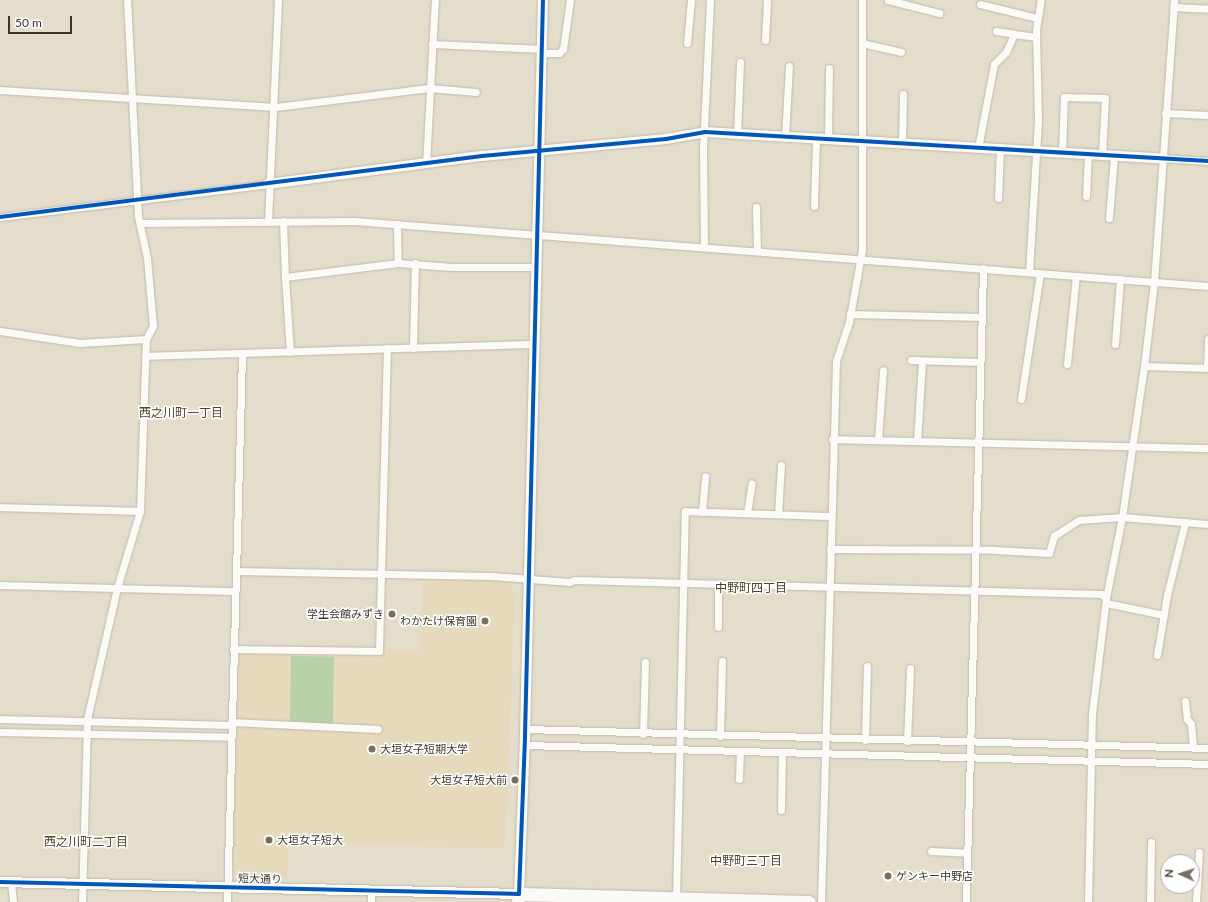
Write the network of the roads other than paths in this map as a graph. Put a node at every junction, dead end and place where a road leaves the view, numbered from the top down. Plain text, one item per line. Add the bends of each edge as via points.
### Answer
1 (127, 0) edge
2 (278, 0) edge
3 (435, 0) edge
4 (543, 0) edge
5 (570, 0) edge
6 (691, 0) edge
7 (710, 0) edge
8 (767, 0) edge
9 (862, 0) edge
10 (888, 0) edge
11 (1041, 0) edge
12 (980, 4) dead end
13 (1173, 4) edge
14 (1208, 9) edge
15 (939, 13) dead end
16 (1037, 18) junction
17 (996, 31) dead end
18 (1014, 34) junction
19 (1036, 37) junction
20 (765, 40) dead end
21 (687, 43) dead end
22 (862, 43) junction
23 (432, 44) junction
24 (542, 51) junction
25 (901, 52) dead end
26 (740, 62) dead end
27 (789, 66) dead end
28 (829, 68) dead end
29 (429, 88) junction
30 (0, 90) edge
31 (476, 92) dead end
32 (903, 94) dead end
33 (134, 97) junction
34 (273, 106) junction
35 (1165, 113) junction
36 (1208, 115) edge
37 (705, 132) junction
38 (737, 134) junction
39 (785, 137) junction
40 (816, 139) junction
41 (828, 140) junction
42 (862, 142) junction
43 (902, 144) junction
44 (978, 148) junction
45 (1000, 149) junction
46 (540, 151) junction
47 (1036, 151) junction
48 (1062, 152) junction
49 (1088, 154) junction
50 (1102, 155) junction
51 (1114, 156) junction
52 (1162, 158) junction
53 (1208, 161) edge
54 (426, 164) junction
55 (268, 184) junction
56 (1086, 196) dead end
57 (998, 198) dead end
58 (138, 199) junction
59 (814, 206) dead end
60 (756, 207) dead end
61 (0, 217) edge
62 (1110, 218) dead end
63 (268, 221) junction
64 (283, 221) junction
65 (141, 223) junction
66 (398, 224) junction
67 (538, 235) junction
68 (704, 247) junction
69 (756, 251) junction
70 (860, 259) junction
71 (398, 263) junction
72 (415, 263) junction
73 (536, 267) junction
74 (983, 268) junction
75 (1028, 272) junction
76 (1040, 273) junction
77 (1076, 276) junction
78 (285, 277) junction
79 (1120, 279) junction
80 (1154, 282) junction
81 (1208, 286) edge
82 (850, 314) junction
83 (982, 317) junction
84 (0, 331) edge
85 (146, 339) junction
86 (1208, 339) edge
87 (534, 344) junction
88 (1115, 344) dead end
89 (387, 348) junction
90 (413, 348) junction
91 (290, 352) junction
92 (242, 354) junction
93 (145, 356) junction
94 (911, 360) dead end
95 (922, 361) junction
96 (980, 362) junction
97 (1067, 364) dead end
98 (1144, 366) junction
99 (1207, 368) edge
100 (883, 370) dead end
101 (1021, 398) dead end
102 (832, 439) junction
103 (878, 440) junction
104 (916, 441) junction
105 (978, 442) junction
106 (1133, 446) junction
107 (1208, 448) edge
108 (781, 465) dead end
109 (705, 476) dead end
110 (752, 483) dead end
111 (0, 507) edge
112 (140, 511) junction
113 (702, 512) junction
114 (747, 513) junction
115 (778, 514) junction
116 (830, 516) junction
117 (1122, 516) junction
118 (1185, 523) junction
119 (1208, 524) edge
120 (830, 549) junction
121 (974, 551) junction
122 (236, 571) junction
123 (381, 575) junction
124 (529, 580) junction
125 (684, 583) junction
126 (718, 584) junction
127 (0, 585) edge
128 (829, 586) junction
129 (117, 588) junction
130 (973, 590) junction
131 (234, 591) junction
132 (1106, 601) junction
133 (1164, 615) junction
134 (718, 627) dead end
135 (233, 649) junction
136 (1157, 655) dead end
137 (645, 662) dead end
138 (722, 662) dead end
139 (867, 666) dead end
140 (910, 668) dead end
141 (1185, 701) dead end
142 (0, 719) edge
143 (87, 728) junction
144 (231, 729) junction
145 (378, 729) dead end
146 (0, 732) edge
147 (643, 734) junction
148 (720, 736) junction
149 (525, 738) junction
150 (864, 740) junction
151 (907, 741) junction
152 (679, 743) junction
153 (825, 746) junction
154 (1193, 748) junction
155 (1208, 748) edge
156 (970, 750) junction
157 (740, 752) junction
158 (782, 752) junction
159 (1090, 753) junction
160 (1208, 764) edge
161 (739, 779) dead end
162 (781, 810) dead end
163 (1151, 842) dead end
164 (931, 851) dead end
165 (1199, 852) dead end
166 (968, 853) junction
167 (0, 882) edge
168 (11, 882) junction
169 (82, 884) junction
170 (228, 887) junction
171 (372, 891) junction
172 (519, 898) edge
173 (676, 900) edge
174 (13, 902) edge
175 (82, 902) edge
176 (227, 902) edge
177 (371, 902) edge
178 (809, 902) edge
179 (821, 902) edge
180 (966, 902) edge
181 (1088, 902) edge
182 (1150, 902) edge
183 (1196, 902) edge

1 - 33 street
2 - 34 street
3 - 23 street
4 - 24 street
5 - 24 street via 563,49 559,53
6 - 21 street
7 - 37 street
8 - 20 street
9 - 22 street
10 - 15 street
11 - 16 street
12 - 16 street
13 - 14 street
13 - 35 street
16 - 19 street
17 - 18 street
18 - 19 street
18 - 44 street via 1006,52 994,64
19 - 47 street
22 - 25 street
22 - 42 street
23 - 24 street
23 - 29 street
24 - 46 street
26 - 38 street
27 - 39 street
28 - 41 street
29 - 31 street
29 - 34 street
29 - 54 street
30 - 33 street
32 - 43 street
33 - 34 street
33 - 58 street
34 - 55 street
35 - 36 street
35 - 52 street
37 - 38 street
37 - 46 street via 666,139
37 - 68 street
38 - 39 street
39 - 40 street
40 - 41 street
40 - 59 street
41 - 42 street
42 - 43 street
42 - 70 street
43 - 44 street
44 - 45 street
45 - 47 street
45 - 57 street
46 - 54 street
46 - 67 street
47 - 48 street
47 - 75 street
48 - 49 street
48 - 50 street via 1064,97 1105,98
49 - 50 street
49 - 56 street
50 - 51 street
51 - 52 street
51 - 62 street
52 - 53 street
52 - 80 street
54 - 55 street
55 - 58 street
55 - 63 street
58 - 61 street
58 - 65 street
60 - 69 street
63 - 64 street
63 - 65 street
64 - 66 street
64 - 78 street
65 - 85 street via 154,326
66 - 67 street
66 - 71 street
67 - 68 street
67 - 73 street
68 - 69 street
69 - 70 street
70 - 74 street
70 - 82 street
71 - 72 street
71 - 78 street
72 - 73 street via 452,267
72 - 90 street
73 - 87 street
74 - 75 street
74 - 83 street
75 - 76 street
76 - 77 street
76 - 101 street
77 - 79 street
77 - 97 street
78 - 91 street
79 - 80 street
79 - 88 street
80 - 81 street
80 - 98 street
82 - 83 street
82 - 102 street via 845,339 836,361
83 - 96 street
84 - 85 street via 80,342
85 - 93 street
86 - 99 street
87 - 90 street
87 - 124 street
89 - 90 street
89 - 91 street
89 - 123 street
91 - 92 street
92 - 93 street
92 - 122 street
93 - 112 street
94 - 95 street
95 - 96 street
95 - 104 street
96 - 105 street
98 - 99 street
98 - 106 street
100 - 103 street
102 - 103 street
102 - 116 street
103 - 104 street
104 - 105 street
105 - 106 street
105 - 121 street
106 - 107 street
106 - 117 street
108 - 115 street
109 - 113 street
110 - 114 street
111 - 112 street
112 - 129 street
113 - 114 street
113 - 125 street via 685,511
114 - 115 street
115 - 116 street
116 - 120 street
117 - 118 street
117 - 121 street via 1079,520 1054,536 1049,553
117 - 132 street
118 - 119 street
118 - 133 street
120 - 121 street
120 - 128 street
121 - 130 street
122 - 123 street
122 - 131 street
123 - 124 street via 492,576
123 - 135 street via 379,651
124 - 125 street
124 - 149 street
125 - 126 street
125 - 152 street
126 - 128 street
126 - 134 street
127 - 129 street
128 - 130 street
128 - 153 street
129 - 131 street
129 - 143 street
130 - 132 street via 1101,594
130 - 156 street
131 - 135 street
132 - 133 street
132 - 159 street via 1092,714
133 - 136 street
135 - 144 street
137 - 147 street
138 - 148 street
139 - 150 street
140 - 151 street
141 - 154 street via 1187,719 1191,724
142 - 143 street
143 - 144 street
143 - 144 street
143 - 146 street
143 - 169 street
144 - 145 street
144 - 170 street
147 - 149 street
147 - 152 street
148 - 152 street
148 - 153 street
149 - 152 street
149 - 172 street
150 - 151 street
150 - 153 street
151 - 156 street
152 - 157 street
152 - 173 street
153 - 156 street
153 - 158 street
153 - 179 street
154 - 155 street
154 - 159 street
156 - 159 street
156 - 159 street
156 - 166 street
157 - 158 street
157 - 161 street
158 - 162 street
159 - 160 street
159 - 181 street
163 - 182 street
164 - 166 street
165 - 183 street
166 - 180 street
167 - 168 street, 短大通り
168 - 169 street, 短大通り
168 - 174 street
169 - 170 street, 短大通り
169 - 175 street
170 - 171 street, 短大通り
170 - 176 street
171 - 172 street, 短大通り
171 - 177 street
172 - 173 highway
173 - 178 highway

